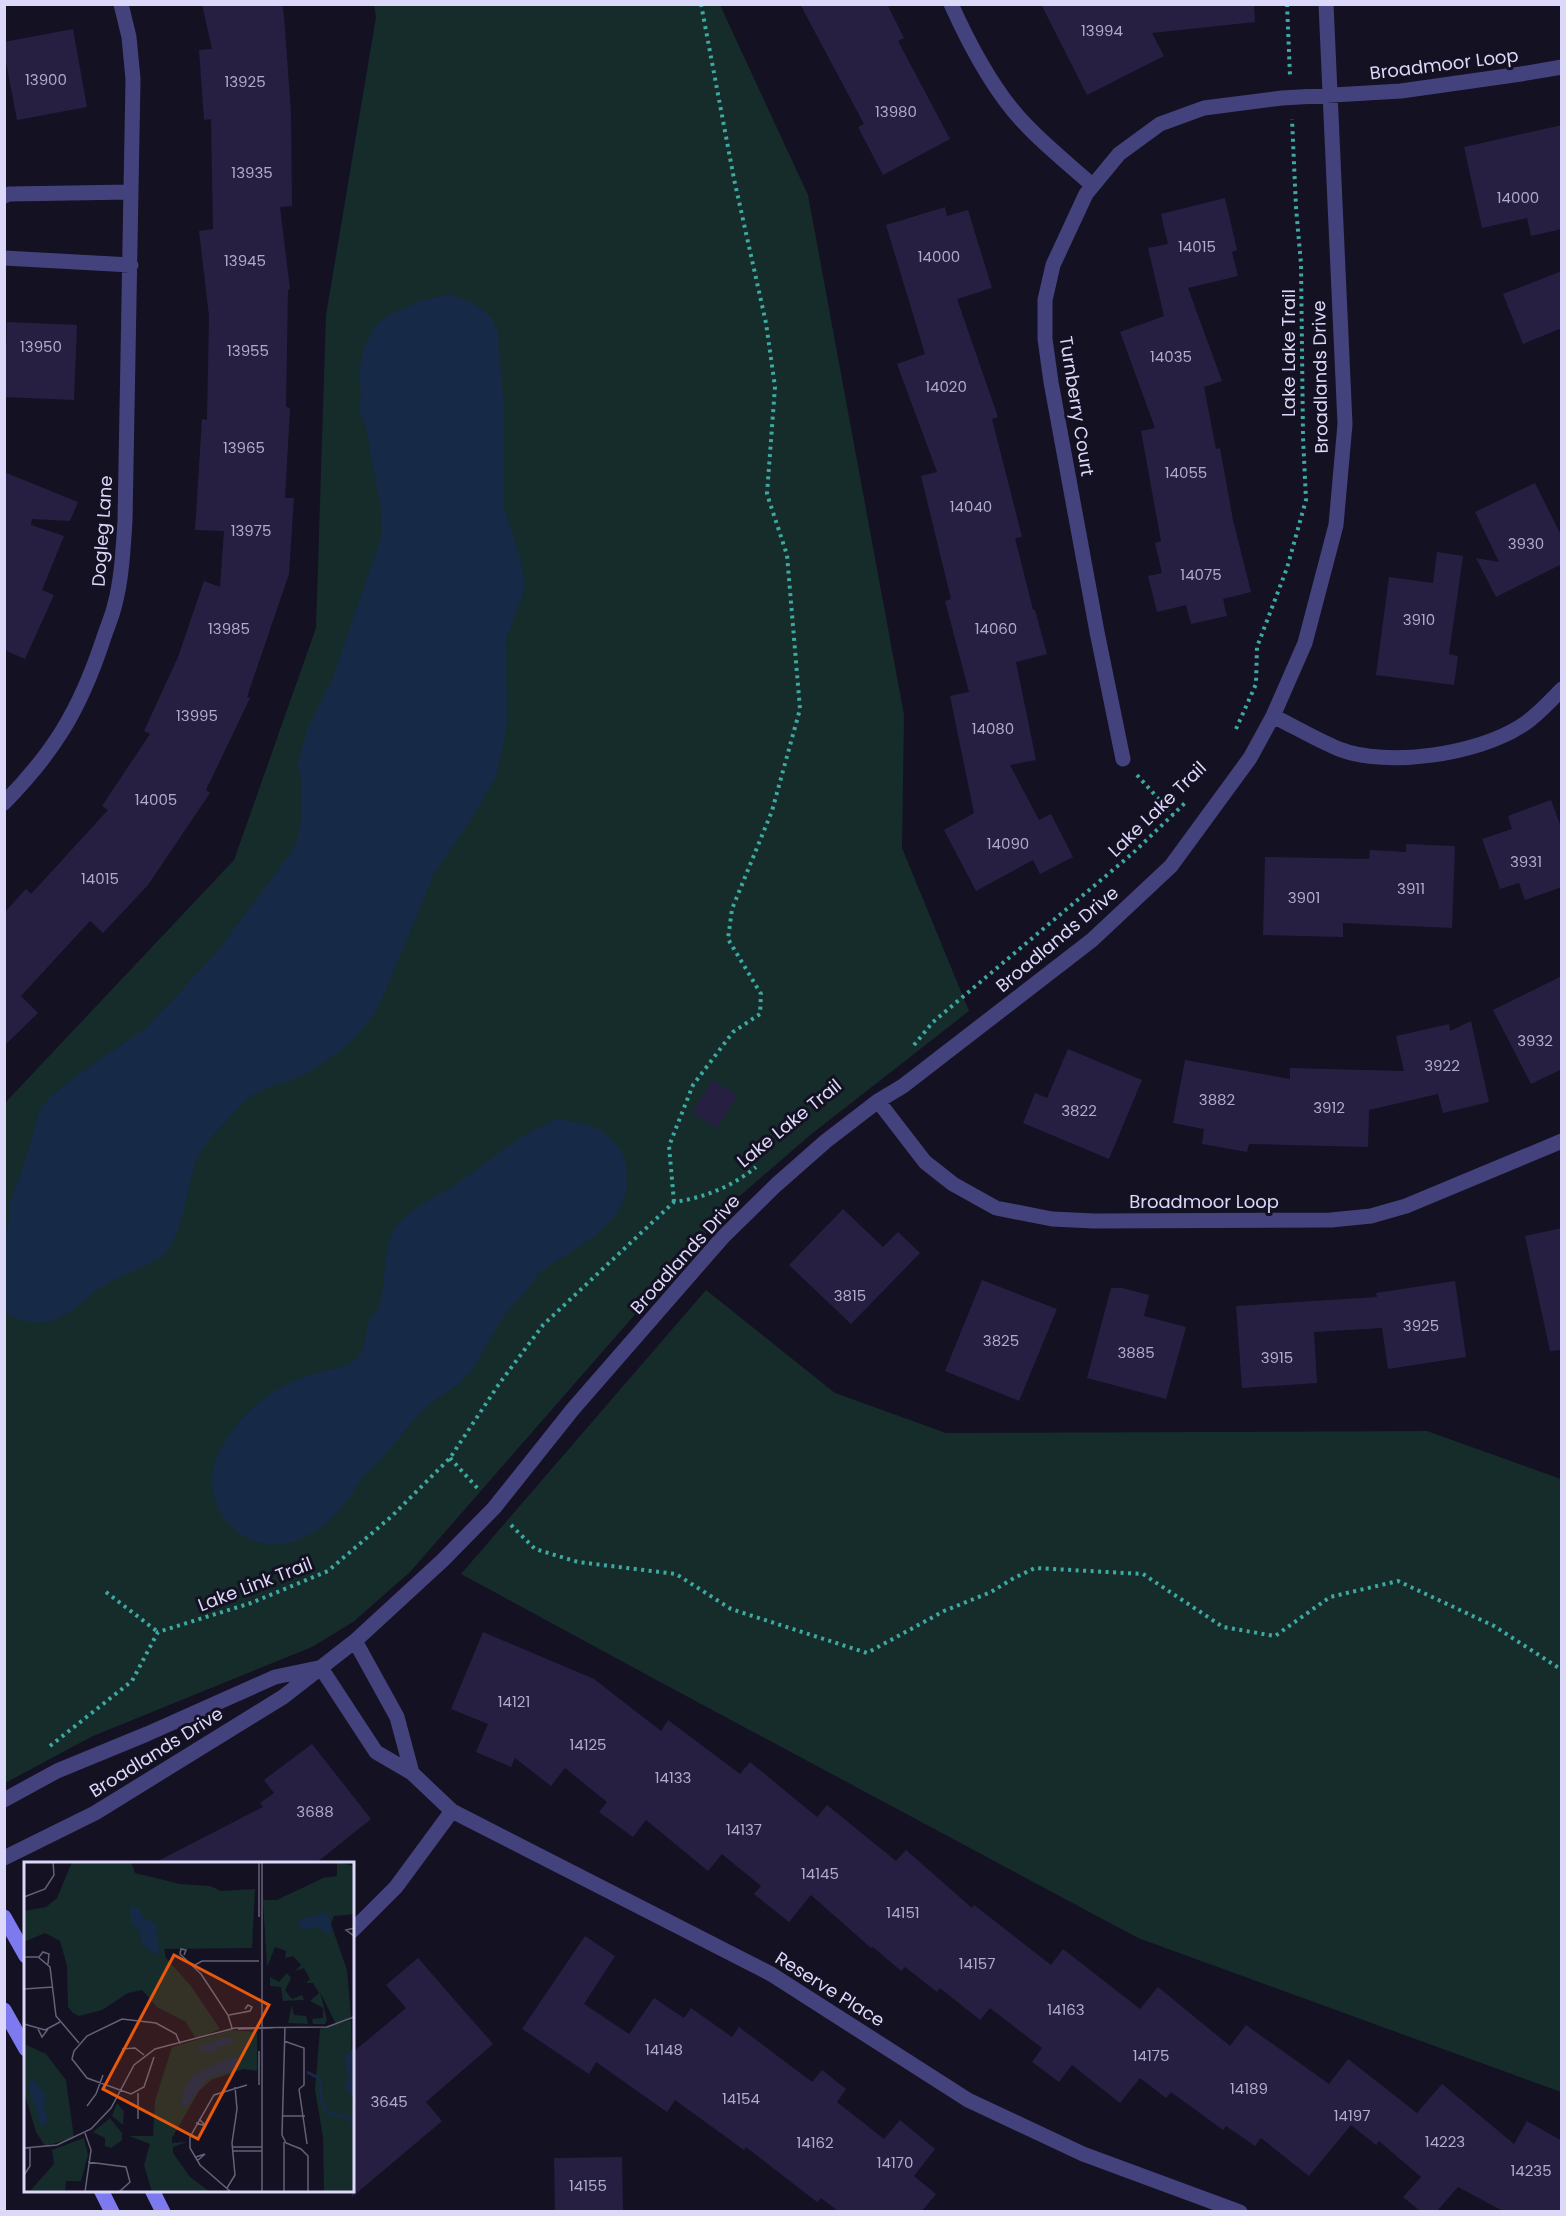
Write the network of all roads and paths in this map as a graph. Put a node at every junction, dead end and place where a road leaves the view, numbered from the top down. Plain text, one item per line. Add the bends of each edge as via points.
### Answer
1 (122, 4) edge
2 (701, 4) edge
3 (951, 4) edge
4 (1287, 4) edge
5 (1326, 4) edge
6 (1562, 67) edge
7 (1330, 95) junction
8 (1291, 97) junction
9 (1092, 185) junction
10 (131, 192) junction
11 (4, 196) edge
12 (4, 258) edge
13 (131, 265) junction
14 (1562, 689) edge
15 (1274, 716) junction
16 (1234, 734) dead end
17 (1123, 759) joint
18 (1190, 798) dead end
19 (4, 803) edge
20 (1173, 815) junction
21 (905, 1052) dead end
22 (878, 1101) junction
23 (1562, 1141) edge
24 (757, 1166) dead end
25 (674, 1202) junction
26 (564, 1304) joint
27 (450, 1458) junction
28 (494, 1508) junction
29 (106, 1592) dead end
30 (158, 1632) junction
31 (355, 1641) junction
32 (321, 1668) junction
33 (1562, 1670) edge
34 (43, 1751) dead end
35 (412, 1773) junction
36 (4, 1800) edge
37 (452, 1811) junction
38 (4, 1858) edge
39 (4, 1917) edge
40 (354, 1929) edge
41 (24, 1952) edge
42 (4, 2010) edge
43 (24, 2045) edge
44 (102, 2192) edge
45 (153, 2192) edge
46 (112, 2211) edge
47 (163, 2211) edge
48 (1240, 2211) edge

1 - 10 street, Dogleg Lane via 134,79
2 - 25 path via 766,323 775,387 767,494 787,555 800,709 772,812 732,909 728,939 761,994 760,1014 733,1032 693,1085 669,1146
3 - 9 street via 989,76 1010,106
4 - 8 path, Lake Lake Trail
5 - 7 street, Broadlands Drive
6 - 7 street, Broadmoor Loop via 1401,91
7 - 8 street, Turnberry Court
7 - 15 street, Broadlands Drive via 1345,424 1336,525 1305,643
8 - 9 street, Turnberry Court via 1204,108 1161,124 1119,154
8 - 16 path, Lake Lake Trail via 1301,264 1306,500 1287,568 1257,647 1256,684
9 - 17 street, Turnberry Court via 1053,265 1045,300 1045,339
10 - 11 street
10 - 13 street, Dogleg Lane
12 - 13 street
13 - 19 street, Dogleg Lane via 125,521 115,605 88,683 69,722 45,758
14 - 15 street via 1508,734 1433,755 1393,758 1340,750
15 - 22 street, Broadlands Drive via 1250,758 1171,866 1092,940 903,1086
17 - 20 path
18 - 20 path, Lake Lake Trail
20 - 21 path, Lake Lake Trail via 933,1022
22 - 23 street, Broadmoor Loop via 925,1161 953,1184 996,1208 1052,1219 1319,1220 1371,1216 1406,1206
22 - 28 street, Broadlands Drive via 776,1185 722,1239 573,1409
24 - 25 path, Lake Lake Trail via 740,1181
25 - 26 path, Lake Lake Trail
26 - 27 path, Lake Link Trail via 543,1325 499,1384
27 - 28 path
27 - 30 path, Lake Link Trail via 392,1516 328,1571 251,1604
28 - 31 street, Broadlands Drive
28 - 33 path via 535,1549 578,1562 676,1574 731,1609 867,1653 1035,1568 1143,1574 1223,1627 1275,1636 1330,1597 1398,1581 1494,1626
29 - 30 path
30 - 34 path via 132,1681
31 - 32 street, Broadlands Drive
31 - 35 street via 397,1717
32 - 35 street, Reserve Place via 376,1752
32 - 36 street, Broadlands Drive via 275,1677 57,1771
32 - 38 street, Broadlands Drive via 283,1697 95,1812
35 - 37 street, Reserve Place
37 - 40 street via 396,1887
37 - 48 street, Reserve Place via 771,1974 968,2100 1083,2154
39 - 41 main road
42 - 43 main road
44 - 46 main road
45 - 47 main road

